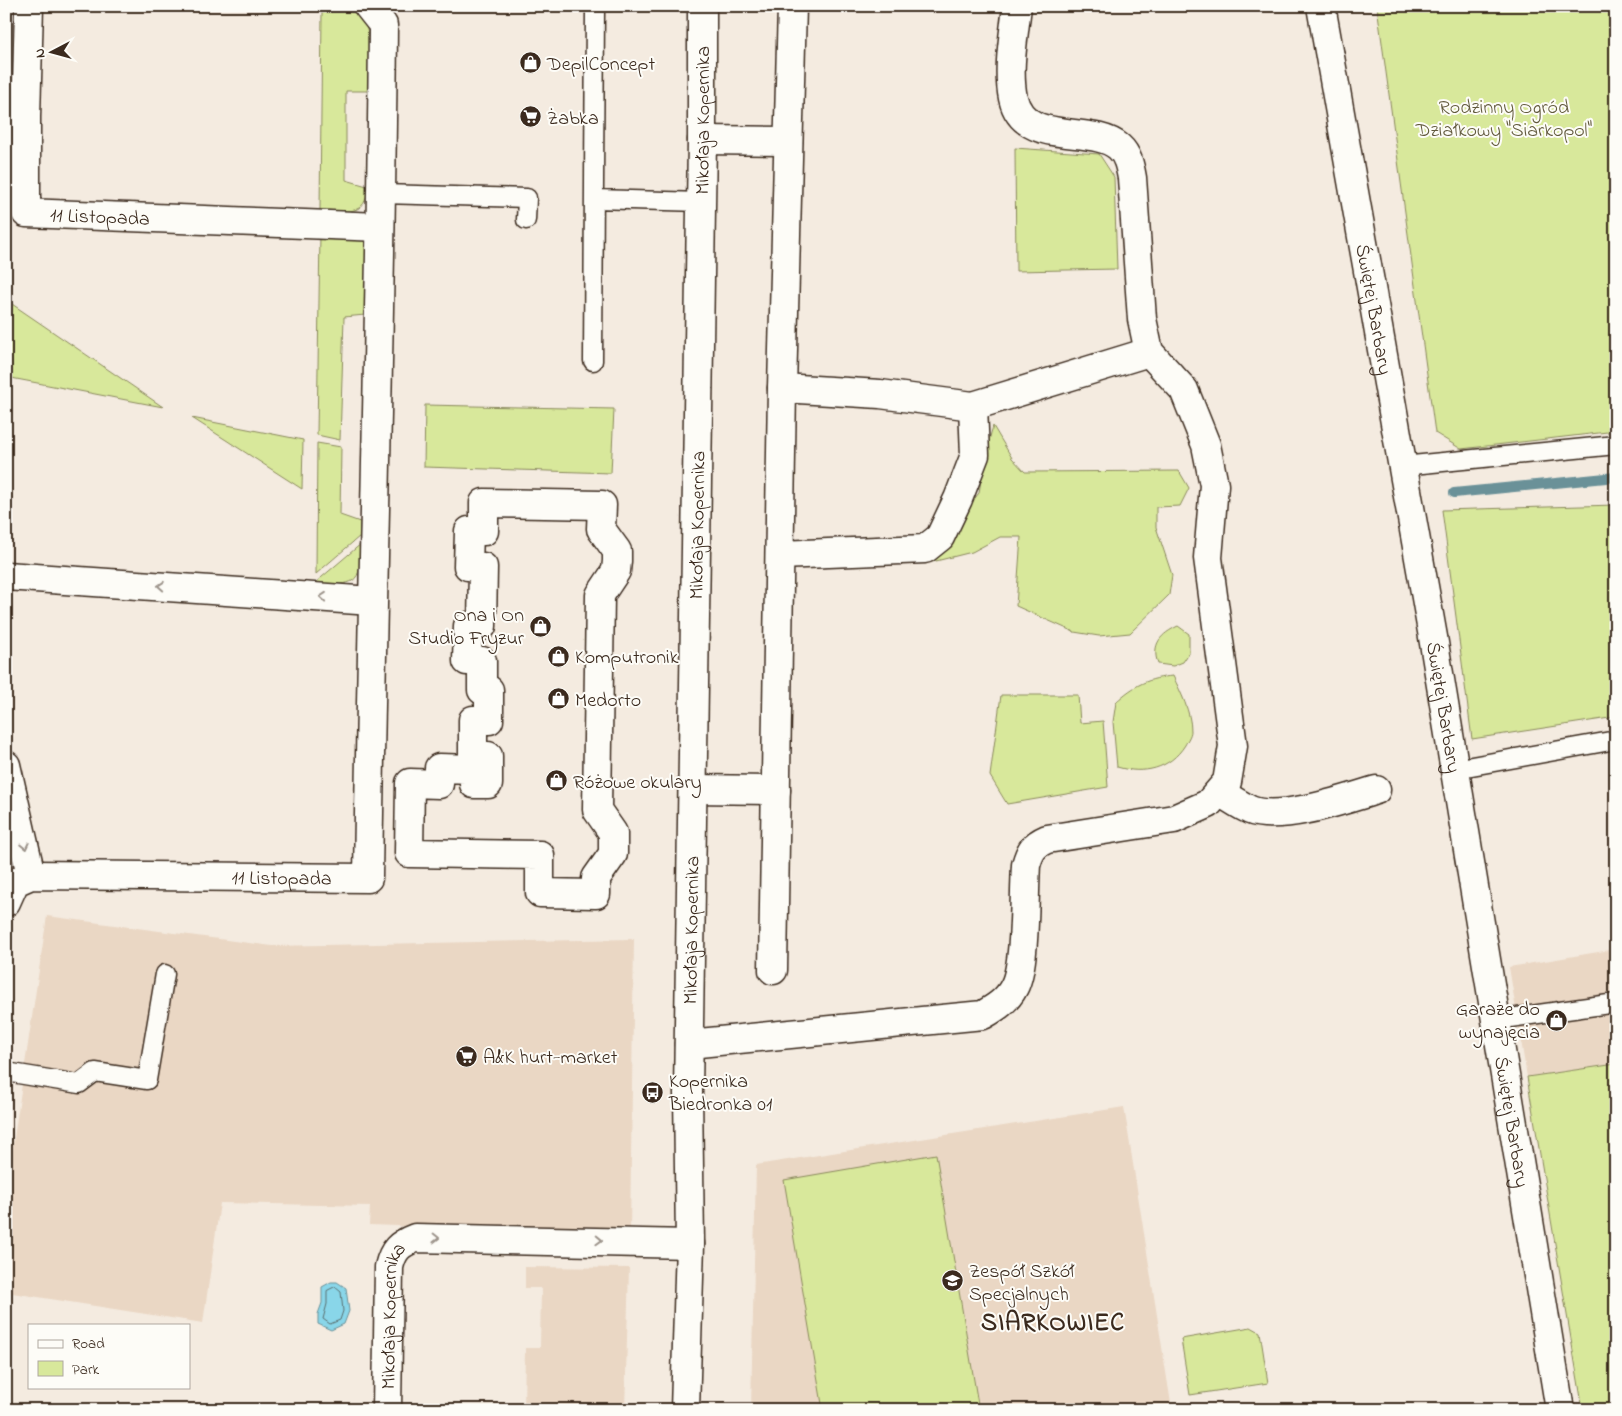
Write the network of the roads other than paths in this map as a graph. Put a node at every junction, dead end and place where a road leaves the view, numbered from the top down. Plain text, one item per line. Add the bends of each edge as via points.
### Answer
1 (29, 6) edge
2 (368, 6) edge
3 (595, 6) edge
4 (702, 6) edge
5 (792, 6) edge
6 (1017, 6) edge
7 (1321, 6) edge
8 (702, 140) junction
9 (788, 141) junction
10 (382, 194) junction
11 (595, 199) junction
12 (701, 202) junction
13 (526, 220) dead end
14 (380, 227) junction
15 (1149, 352) junction
16 (593, 361) dead end
17 (782, 388) junction
18 (973, 406) junction
19 (1616, 445) edge
20 (1402, 466) junction
21 (484, 503) joint
22 (780, 555) junction
23 (6, 576) edge
24 (372, 601) junction
25 (1616, 740) edge
26 (6, 765) edge
27 (1455, 769) junction
28 (693, 789) junction
29 (776, 790) junction
30 (1376, 790) dead end
31 (1220, 792) junction
32 (31, 874) junction
33 (6, 902) edge
34 (773, 970) dead end
35 (165, 974) dead end
36 (1616, 1002) edge
37 (1496, 1020) junction
38 (689, 1044) junction
39 (6, 1072) edge
40 (690, 1244) junction
41 (387, 1410) edge
42 (685, 1410) edge
43 (1560, 1410) edge

1 - 14 street, 11 Listopada via 26,213
2 - 10 street, 11 Listopada via 383,25
3 - 11 lane
4 - 8 street, Mikołaja Kopernika
5 - 9 street
6 - 15 street via 1012,83 1014,100 1023,117 1058,134 1106,140 1119,147 1128,160 1142,320
7 - 20 street, Świętej Barbary
8 - 9 street
8 - 12 street, Mikołaja Kopernika
9 - 17 street
10 - 13 lane via 527,198
10 - 14 street, 11 Listopada
11 - 12 lane
11 - 16 lane
12 - 28 street, Mikołaja Kopernika
14 - 24 street, 11 Listopada
15 - 18 street
15 - 31 street via 1184,390 1206,446 1214,485 1208,558 1233,746 1227,782
17 - 18 street via 880,394
17 - 22 street
18 - 22 street via 975,455 940,537 925,549
19 - 20 lane
20 - 27 street, Świętej Barbary
21 - 21 street via 602,505 601,529 617,551 616,571 600,595 597,810 613,833 614,854 596,878 596,894 540,893 540,856 409,853 410,783 438,784 439,768 474,769 474,784 488,784 488,756 473,756 473,720 489,720 489,690 482,690 482,661 467,661 468,626 482,626 484,567 468,566 469,531 484,531
22 - 29 street
24 -> 23 street
24 - 32 street, 11 Listopada via 368,878
25 - 27 lane
26 -> 32 street
27 - 37 street, Świętej Barbary
28 - 29 street
28 - 38 street, Mikołaja Kopernika
29 - 34 street
30 - 31 street via 1335,803 1286,812 1252,810
31 - 38 street via 1208,804 1174,819 1037,843 1030,850 1026,865 1020,965 1014,987 1001,1004 983,1015
32 - 33 street via 15,882
35 - 39 lane via 147,1080 95,1072 80,1084
36 - 37 lane
37 - 43 street, Świętej Barbary
38 - 40 street, Mikołaja Kopernika
41 -> 40 street, Mikołaja Kopernika via 389,1267 393,1252 403,1242 415,1238
40 - 42 street, Mikołaja Kopernika

